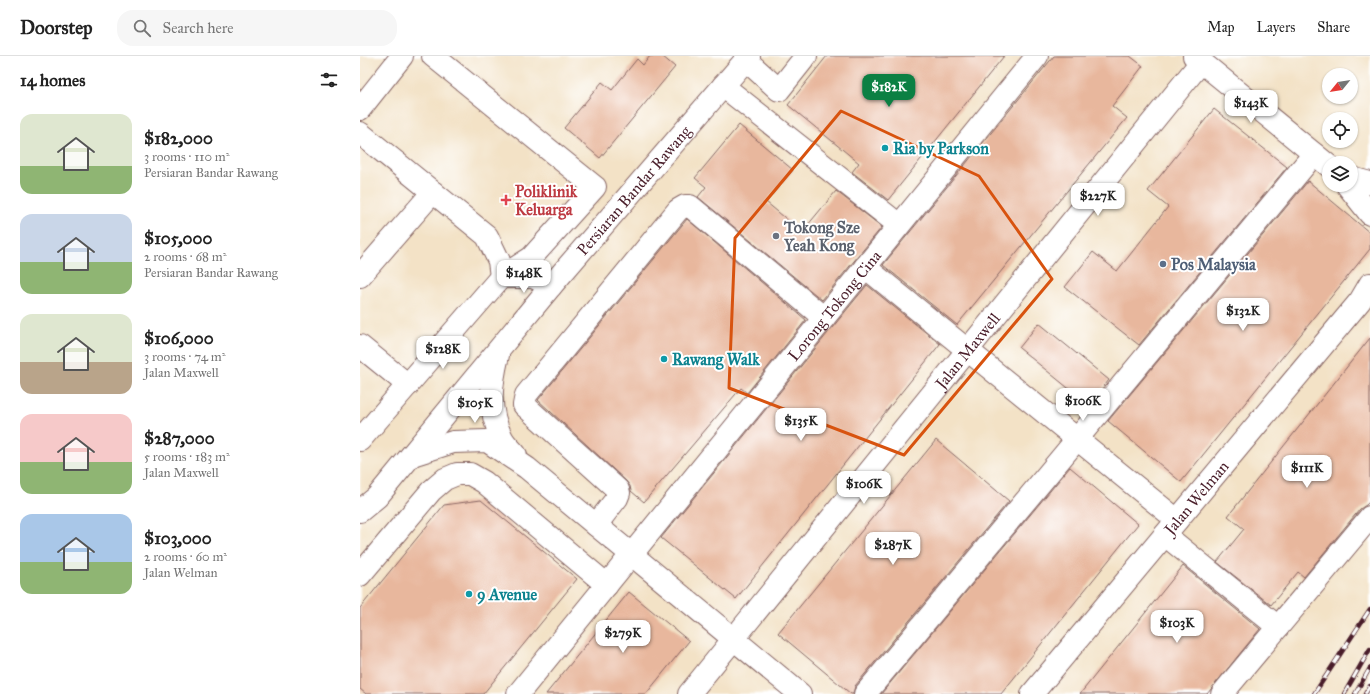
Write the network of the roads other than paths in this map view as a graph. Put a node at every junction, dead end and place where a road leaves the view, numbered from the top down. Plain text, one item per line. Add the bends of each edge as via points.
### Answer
1 (402, 56) edge
2 (433, 56) edge
3 (806, 56) edge
4 (1036, 56) edge
5 (747, 58) edge
6 (1197, 59) edge
7 (723, 86) junction
8 (360, 110) edge
9 (360, 133) edge
10 (1322, 160) edge
11 (1358, 180) edge
12 (1370, 183) edge
13 (433, 192) junction
14 (1353, 192) edge
15 (1370, 214) edge
16 (899, 225) junction
17 (865, 267) junction
18 (360, 276) edge
19 (501, 277) junction
20 (551, 286) junction
21 (1367, 293) edge
22 (824, 318) junction
23 (360, 346) edge
24 (968, 350) junction
25 (499, 351) junction
26 (408, 385) junction
27 (1077, 439) junction
28 (360, 440) edge
29 (412, 456) junction
30 (528, 468) junction
31 (360, 511) edge
32 (1370, 517) edge
33 (596, 525) junction
34 (1171, 528) junction
35 (632, 554) junction
36 (360, 575) edge
37 (607, 585) junction
38 (1278, 627) junction
39 (734, 639) junction
40 (518, 694) edge
41 (689, 694) edge
42 (800, 694) edge
43 (865, 694) edge
44 (1032, 694) edge
45 (1222, 694) edge

1 - 8 street
2 - 19 street via 595,187 531,258
3 - 5 street via 779,90
4 - 16 street, Lorong Tokong Cina
5 - 7 street, Persiaran Bandar Rawang
6 - 10 street
6 - 24 street, Jalan Maxwell
7 - 16 street
7 - 20 street, Persiaran Bandar Rawang
9 - 13 street
10 - 27 street
11 - 12 street
13 - 18 street
13 - 19 street via 487,236 499,261
14 - 15 street
16 - 17 street, Lorong Tokong Cina
17 - 22 street, Lorong Tokong Cina
17 - 24 street
19 - 20 street via 533,277
19 - 26 street
20 - 25 street, Persiaran Bandar Rawang
21 - 34 street, Jalan Welman
22 - 33 street via 690,206 678,210 526,394 524,405 618,490 617,498
22 - 35 street, Lorong Tokong Cina
23 - 26 street
24 - 27 street
24 - 39 street, Jalan Maxwell
25 - 29 street, Persiaran Bandar Rawang
25 - 30 street via 492,382 492,410 502,439
26 - 28 street
27 - 34 street
27 - 43 street
29 - 30 street via 453,442 487,441
29 - 31 street, Persiaran Bandar Rawang via 377,497
30 - 33 street
32 - 38 street
33 - 35 street
34 - 38 street
34 - 44 street, Jalan Welman
35 - 37 street, Lorong Tokong Cina
35 - 39 street
36 - 37 street via 431,491 445,479 457,474 470,474 484,482
37 - 40 street, Lorong Tokong Cina
38 - 45 street
39 - 41 street, Jalan Maxwell
39 - 42 street

